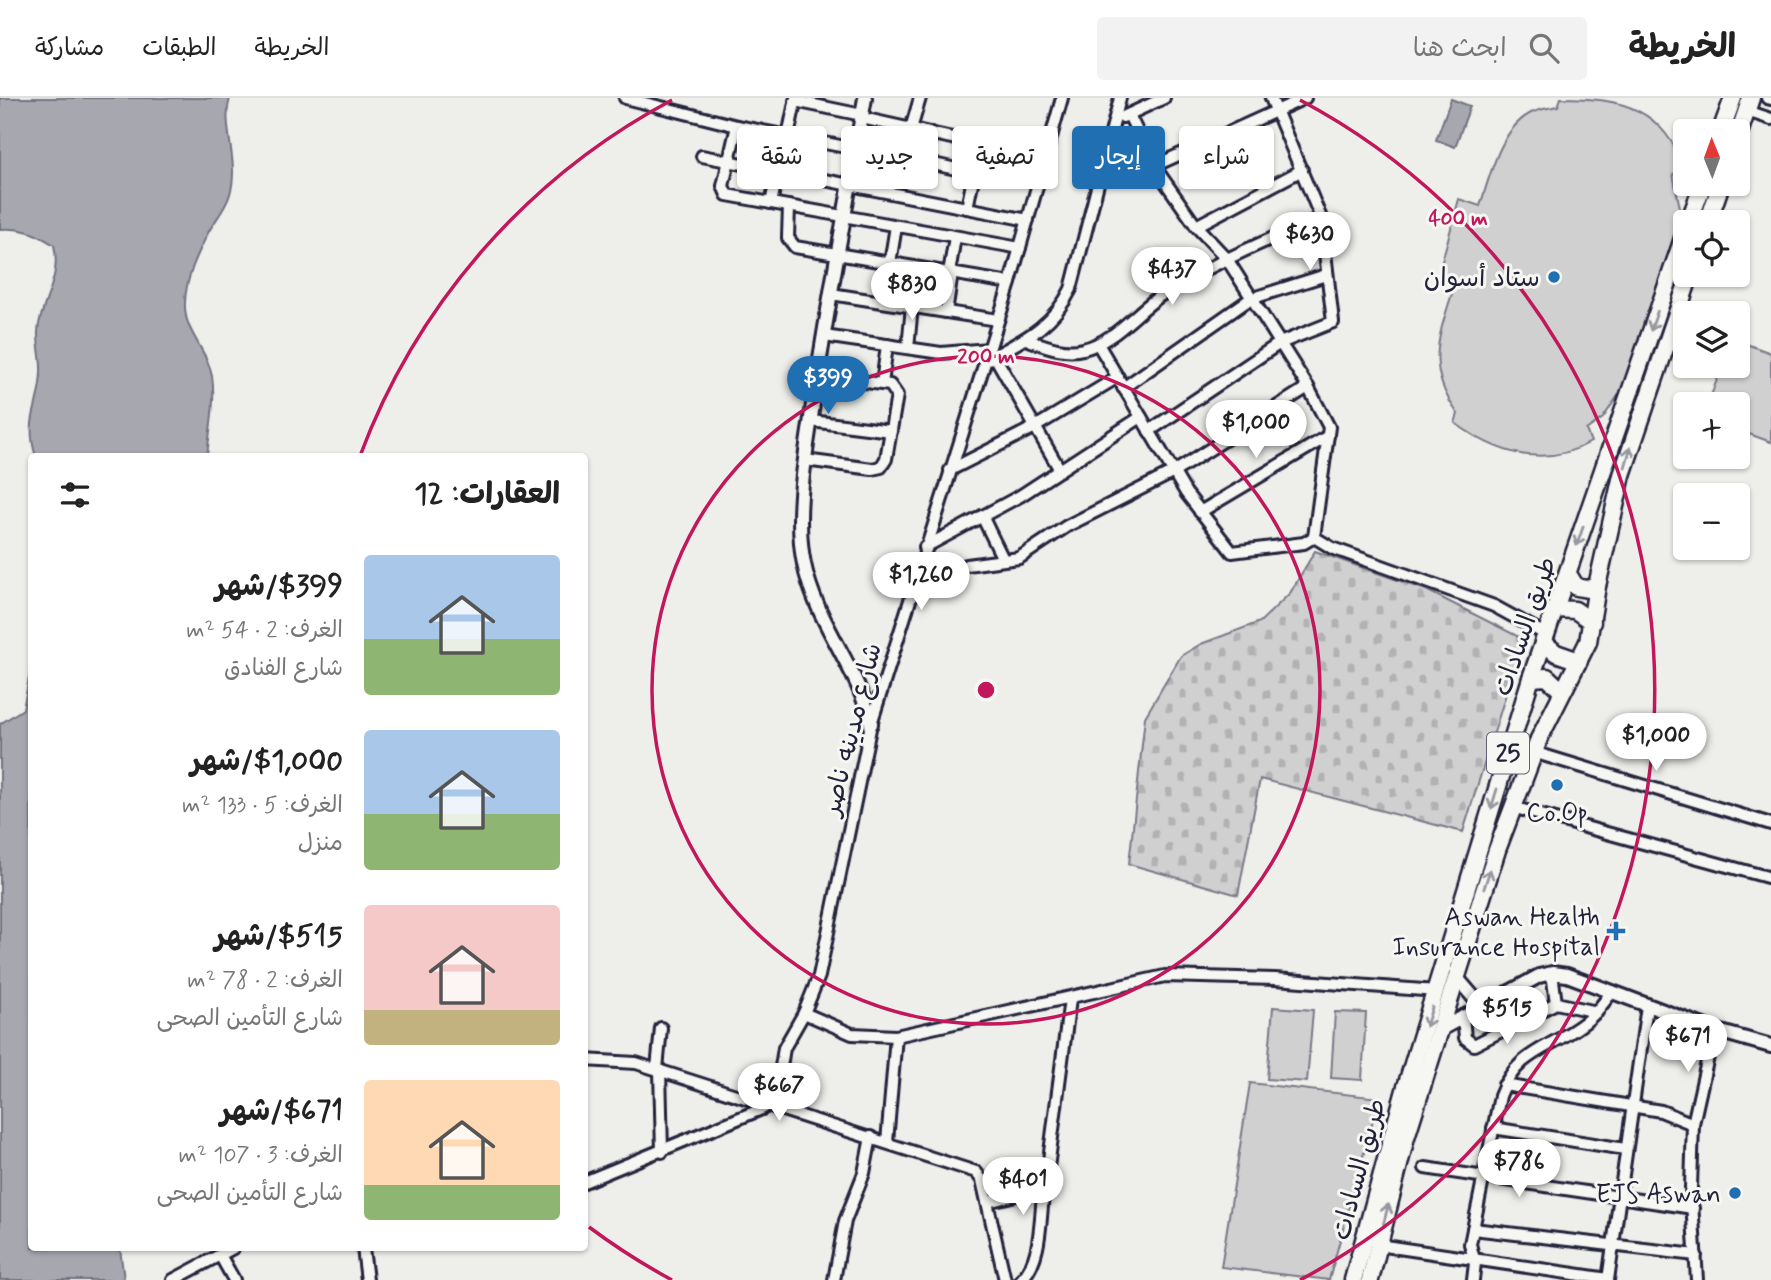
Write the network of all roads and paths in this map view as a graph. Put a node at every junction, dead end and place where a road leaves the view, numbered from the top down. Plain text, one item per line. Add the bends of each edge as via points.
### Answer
1 (625, 98) edge
2 (865, 98) edge
3 (920, 98) edge
4 (1062, 98) edge
5 (1120, 98) edge
6 (1164, 98) edge
7 (1271, 98) edge
8 (1305, 98) edge
9 (1733, 98) edge
10 (796, 99) edge
11 (1749, 104) edge
12 (1276, 110) junction
13 (1129, 115) junction
14 (862, 117) junction
15 (1769, 117) edge
16 (1725, 119) edge
17 (1114, 121) junction
18 (737, 126) joint
19 (790, 126) edge
20 (860, 126) edge
21 (899, 126) edge
22 (912, 126) edge
23 (1055, 126) edge
24 (1134, 126) edge
25 (702, 156) dead end
26 (729, 161) junction
27 (1165, 161) edge
28 (737, 163) edge
29 (1302, 170) junction
30 (1165, 182) edge
31 (774, 189) edge
32 (849, 189) edge
33 (870, 189) edge
34 (971, 189) edge
35 (1037, 189) edge
36 (771, 203) junction
37 (789, 206) junction
38 (967, 208) junction
39 (845, 217) junction
40 (1321, 218) junction
41 (1028, 220) junction
42 (896, 226) junction
43 (1196, 226) junction
44 (955, 236) junction
45 (1020, 248) junction
46 (838, 254) junction
47 (1227, 259) junction
48 (895, 263) junction
49 (1673, 268) edge
50 (951, 273) junction
51 (1326, 275) junction
52 (1010, 283) junction
53 (1685, 287) edge
54 (831, 294) junction
55 (1250, 299) junction
56 (893, 303) junction
57 (912, 306) junction
58 (946, 312) junction
59 (998, 320) junction
60 (824, 336) junction
61 (1026, 339) junction
62 (1280, 343) junction
63 (1098, 344) junction
64 (887, 345) junction
65 (908, 348) junction
66 (989, 355) junction
67 (817, 376) junction
68 (1118, 377) junction
69 (882, 384) junction
70 (1308, 387) junction
71 (1123, 388) junction
72 (1141, 417) junction
73 (811, 421) junction
74 (1035, 427) junction
75 (891, 431) junction
76 (1149, 431) junction
77 (1328, 436) junction
78 (805, 460) junction
79 (950, 470) junction
80 (1060, 470) junction
81 (1174, 472) junction
82 (1200, 512) junction
83 (982, 516) junction
84 (1314, 537) junction
85 (925, 547) junction
86 (1003, 559) junction
87 (1568, 574) junction
88 (915, 580) junction
89 (1597, 586) junction
90 (1555, 608) junction
91 (1592, 622) junction
92 (1544, 638) junction
93 (1579, 661) junction
94 (1531, 678) junction
95 (1562, 691) junction
96 (871, 724) junction
97 (1533, 752) junction
98 (1512, 807) junction
99 (1767, 821) edge
100 (1771, 878) edge
101 (1552, 973) junction
102 (1457, 978) junction
103 (1612, 990) junction
104 (1437, 991) junction
105 (1504, 995) junction
106 (1070, 999) junction
107 (1556, 1003) junction
108 (1482, 1006) junction
109 (1647, 1006) junction
110 (1597, 1012) junction
111 (804, 1013) junction
112 (1463, 1016) junction
113 (1516, 1023) junction
114 (661, 1028) dead end
115 (1443, 1028) junction
116 (1714, 1030) junction
117 (896, 1036) junction
118 (1771, 1046) edge
119 (588, 1060) edge
120 (659, 1070) junction
121 (1504, 1085) junction
122 (765, 1102) junction
123 (1631, 1105) junction
124 (1693, 1124) junction
125 (1493, 1128) junction
126 (872, 1136) junction
127 (887, 1142) junction
128 (1625, 1149) junction
129 (662, 1152) junction
130 (1425, 1168) dead end
131 (611, 1170) junction
132 (588, 1173) edge
133 (1483, 1177) junction
134 (588, 1180) edge
135 (1041, 1189) junction
136 (1618, 1198) junction
137 (987, 1202) junction
138 (1693, 1208) junction
139 (1473, 1229) junction
140 (1378, 1245) junction
141 (1612, 1246) junction
142 (227, 1251) edge
143 (363, 1251) edge
144 (220, 1255) junction
145 (1696, 1255) junction
146 (1474, 1260) junction
147 (173, 1280) edge
148 (234, 1280) edge
149 (367, 1280) edge
150 (834, 1280) edge
151 (1005, 1280) edge
152 (1021, 1280) edge
153 (1353, 1280) edge
154 (1370, 1280) edge
155 (1473, 1280) edge
156 (1608, 1280) edge
157 (1697, 1280) edge

1 - 18 street
2 - 14 street
3 - 22 street
4 - 23 street, شارع مدينه ناصر
5 - 17 street
6 - 13 street
7 - 12 street
8 - 12 street
9 - 16 main road
10 - 14 street
10 - 19 street
11 - 15 street
12 - 27 street
12 - 29 street
13 - 17 street
13 - 24 street
14 - 20 street
14 - 21 street
17 - 61 street via 1070,289 1053,319
18 - 26 street
25 - 26 street
26 - 28 street
26 - 36 street via 725,194
29 - 40 street
29 - 43 street
30 - 43 street
31 - 36 street
32 - 39 street
33 - 38 street
34 - 38 street
35 - 41 street, شارع مدينه ناصر
36 - 37 street
37 - 39 street
37 - 46 street via 790,243
38 - 41 street
39 - 42 street
39 - 46 street
40 - 47 street
40 - 51 street
41 - 45 street, شارع مدينه ناصر
42 - 44 street
42 - 48 street
43 - 47 street
44 - 45 street
44 - 50 street
45 - 52 street, شارع مدينه ناصر
46 - 48 street
46 - 54 street
47 - 55 street
47 - 63 street via 1165,292
48 - 50 street
48 - 56 street
49 -> 87 main road, طريق السادات / 25
50 - 52 street
50 - 58 street
51 - 55 street
51 - 62 street via 1333,322
52 - 59 street, شارع مدينه ناصر
89 -> 53 main road, طريق السادات / 25 via 1629,452
54 - 56 street
54 - 60 street
55 - 62 street
55 - 71 street
56 - 57 street
57 - 58 street
57 - 65 street
58 - 59 street
59 - 66 street, شارع مدينه ناصر
60 - 64 street
60 - 67 street
61 - 63 street via 1064,350
61 - 66 street
62 - 70 street
62 - 76 street
63 - 68 street
64 - 65 street
64 - 69 street
65 - 66 street
66 - 74 street
66 - 79 street, شارع مدينه ناصر
67 - 69 street
67 - 73 street
68 - 71 street
68 - 74 street
69 - 75 street via 897,391
70 - 77 street via 1329,427
70 - 81 street
71 - 72 street
72 - 76 street
72 - 80 street
73 - 75 street
73 - 78 street
74 - 79 street
74 - 80 street
75 - 78 street via 886,459 877,469
76 - 81 street
77 - 82 street
77 - 84 street
78 - 96 street via 800,533 804,562 822,617 863,693
79 - 85 street, شارع مدينه ناصر
80 - 83 street
81 - 82 street
81 - 86 street via 1067,526 1019,558
82 - 84 street via 1232,552 1304,543
83 - 85 street
83 - 86 street
84 - 92 street via 1332,548 1494,606
85 - 88 street, شارع مدينه ناصر
86 - 88 street
87 - 89 main road via 1581,589
87 - 90 main road, طريق السادات / 25
88 - 96 street, شارع مدينه ناصر
89 - 91 main road, طريق السادات / 25
90 - 91 main road via 1575,610
90 - 92 main road, طريق السادات / 25
91 - 93 main road, طريق السادات / 25
92 - 93 main road via 1556,653
92 - 94 main road, طريق السادات / 25
93 - 95 main road, طريق السادات / 25
94 - 95 main road via 1547,677
94 -> 104 main road, طريق السادات / 25
95 - 97 main road, طريق السادات / 25
96 - 111 street, شارع مدينه ناصر via 819,976
97 - 98 main road, طريق السادات / 25
97 - 99 street
98 - 100 street
102 -> 98 main road, طريق السادات / 25
101 - 103 street
101 - 105 street
101 - 107 street
102 - 108 street
102 - 115 main road, طريق السادات / 25
103 - 109 street
103 - 110 street
104 - 106 street via 1184,974 1147,978
104 -> 153 main road, طريق السادات / 25 via 1373,1198
105 - 108 street
105 - 113 street
106 - 117 street
106 - 135 street via 1048,1168
107 - 110 street
107 - 113 street
108 - 112 street
109 - 116 street
109 - 123 street
110 - 121 street via 1516,1065
111 - 117 street via 852,1034
111 - 122 street, شارع مدينه ناصر via 784,1048 777,1092
112 - 113 street via 1465,1038 1474,1045
112 - 115 street
114 - 120 street
140 -> 115 main road, طريق السادات / 25 via 1406,1137
116 - 118 street
116 - 124 street
117 - 127 street
119 - 120 street via 611,1059
120 - 122 street
120 - 129 street
121 - 123 street
121 - 125 street
122 - 126 street
122 - 129 street via 764,1108
123 - 124 street
123 - 128 street
124 - 138 street
125 - 128 street
125 - 133 street
126 - 127 street
126 - 150 street via 864,1173 845,1221
127 - 137 street via 973,1170 982,1180
128 - 136 street
129 - 131 street
130 - 133 street
131 - 132 street
131 - 134 street
133 - 136 street
133 - 139 street
135 - 137 street
135 - 152 street via 1037,1256
136 - 138 street
136 - 141 street
137 - 151 street
138 - 145 street
139 - 141 street
139 - 146 street via 1469,1244
140 - 146 street
140 - 154 main road, طريق السادات / 25
141 - 145 street
141 - 156 street
142 - 144 street
143 - 149 street
144 - 147 street
144 - 148 street
145 - 157 street
146 - 155 street
146 - 156 street

